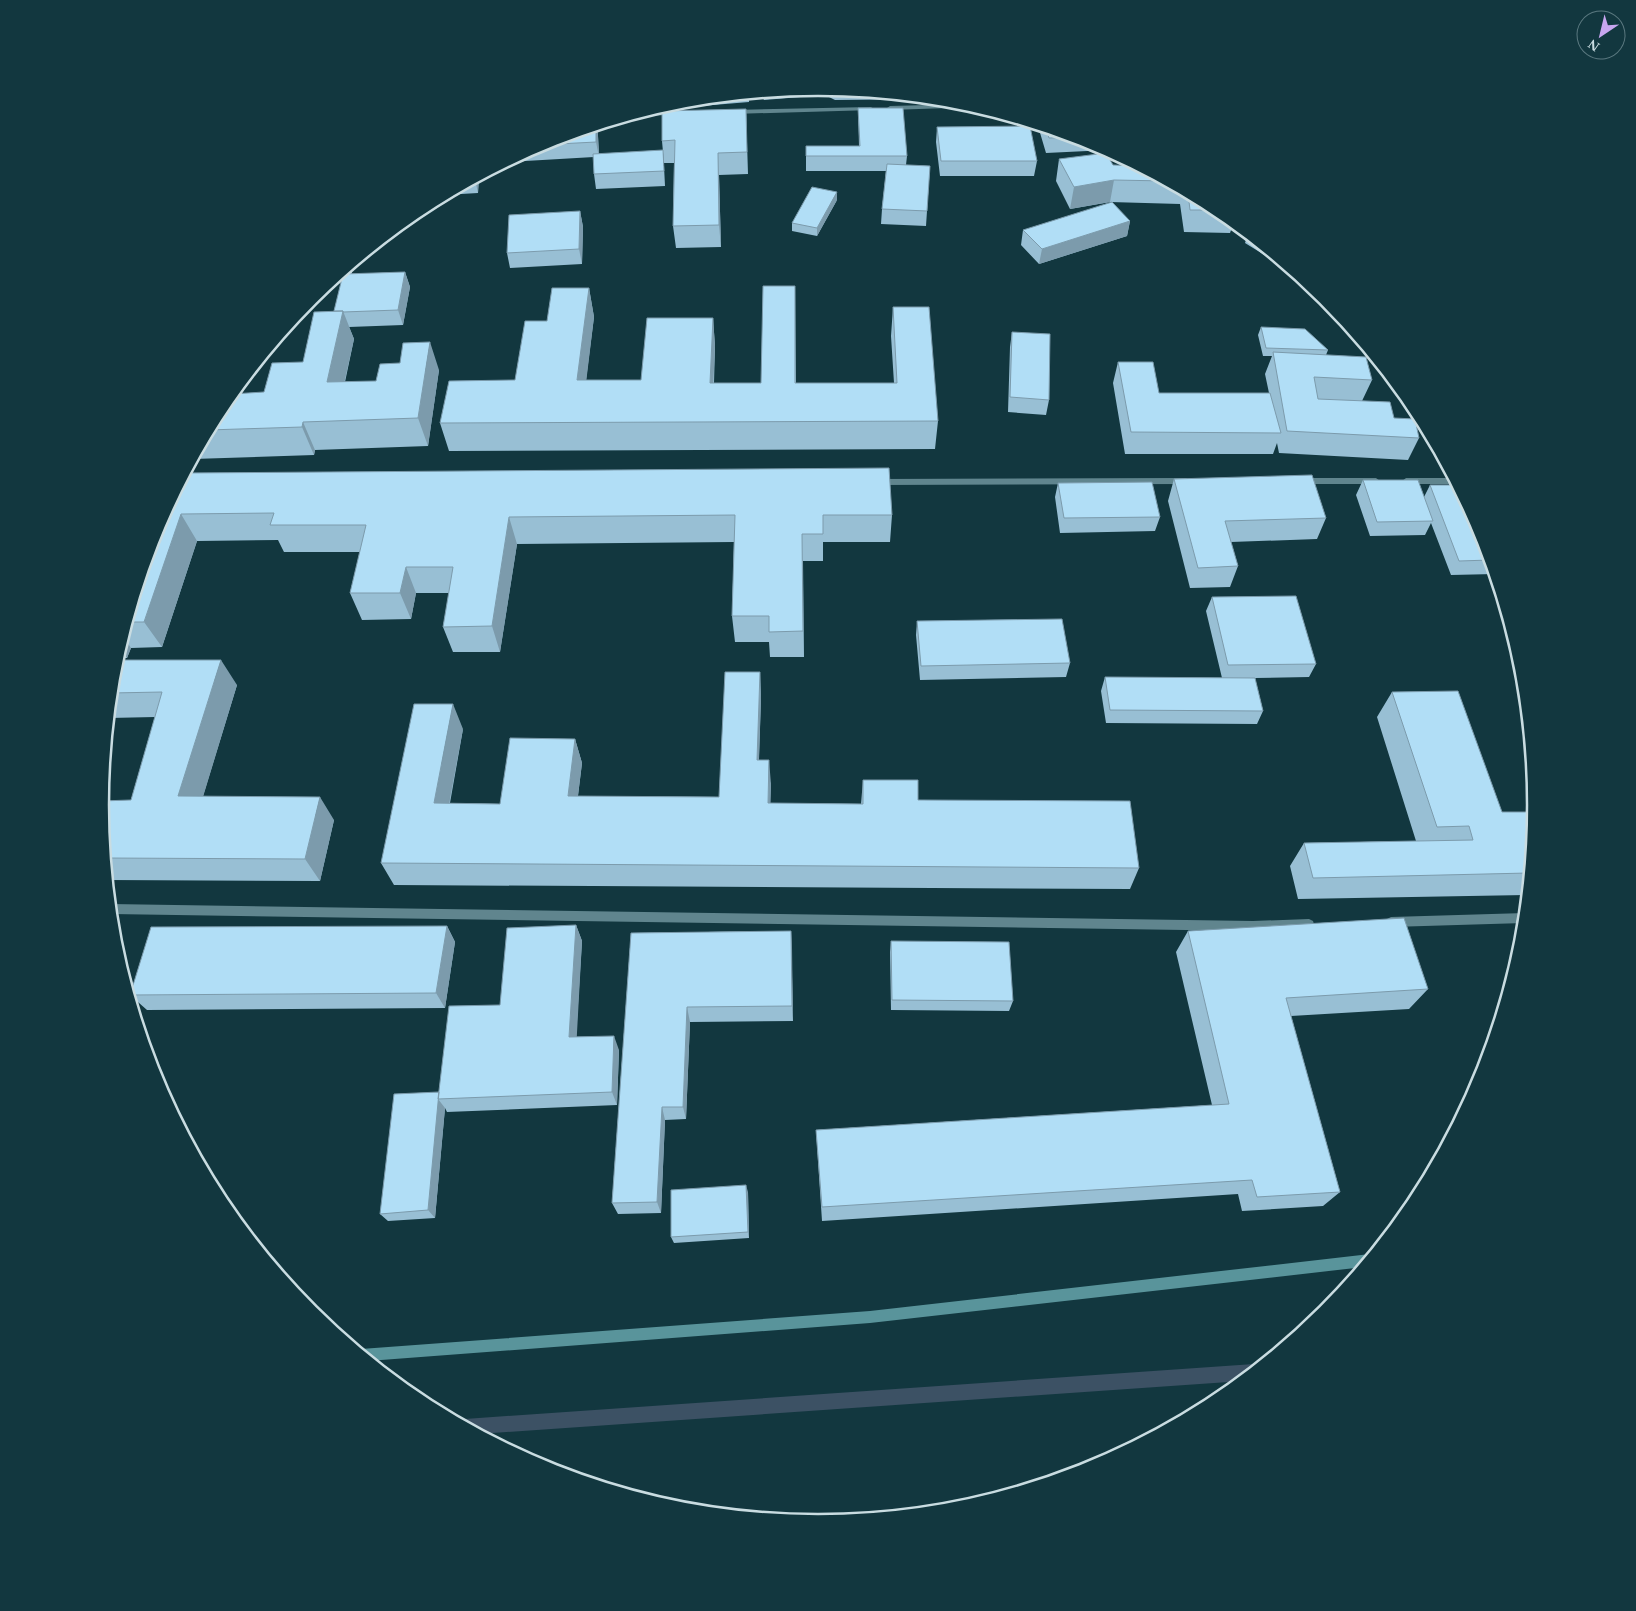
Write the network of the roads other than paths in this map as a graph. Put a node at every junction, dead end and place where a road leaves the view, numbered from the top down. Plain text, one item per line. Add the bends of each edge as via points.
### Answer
1 (938, 107) edge
2 (886, 108) edge
3 (877, 109) edge
4 (720, 113) edge
5 (660, 114) edge
6 (681, 114) edge
7 (1196, 481) edge
8 (1295, 481) edge
9 (1385, 481) edge
10 (1395, 481) edge
11 (1448, 481) edge
12 (867, 482) edge
13 (117, 909) edge
14 (1518, 918) edge
15 (1380, 922) edge
16 (1321, 924) edge
17 (1361, 1261) edge
18 (369, 1354) edge

1 - 2 street
3 - 4 street
5 - 6 street
7 - 12 street
8 - 9 street
10 - 11 street
13 - 16 street via 1254,926
14 - 15 street
17 - 18 street via 870,1317

